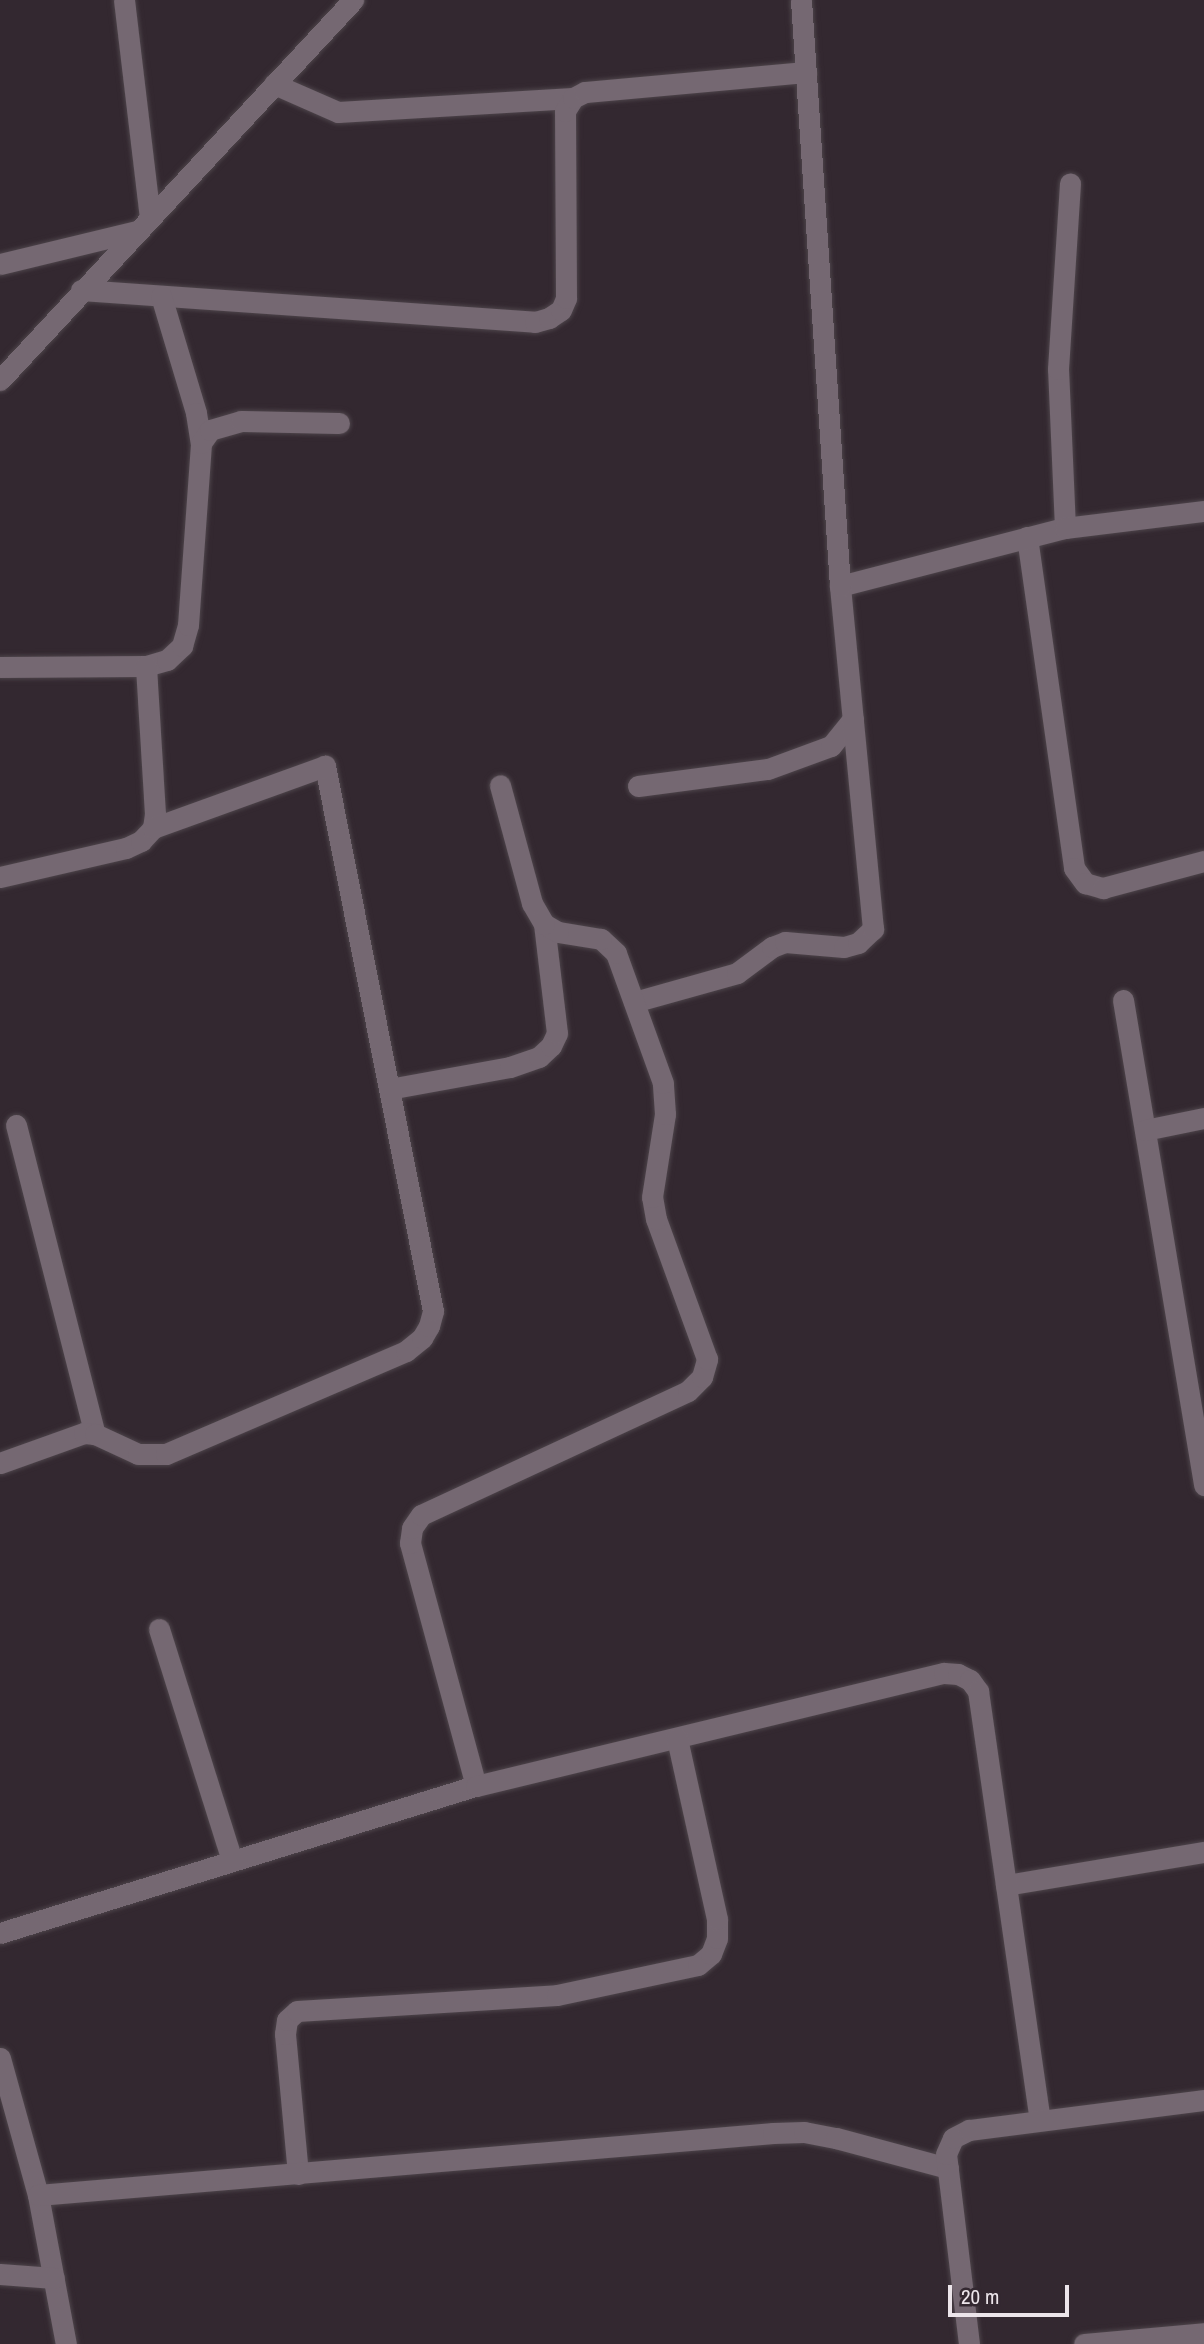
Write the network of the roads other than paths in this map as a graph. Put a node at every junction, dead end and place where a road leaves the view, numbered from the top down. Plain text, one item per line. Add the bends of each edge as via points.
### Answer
1 (124, 0) edge
2 (353, 0) edge
3 (801, 0) edge
4 (806, 72) junction
5 (274, 84) junction
6 (573, 98) junction
7 (1070, 183) dead end
8 (143, 224) junction
9 (0, 264) edge
10 (81, 290) junction
11 (161, 296) junction
12 (3, 372) edge
13 (339, 423) dead end
14 (201, 443) junction
15 (1204, 511) edge
16 (1065, 528) junction
17 (1027, 537) junction
18 (840, 586) junction
19 (146, 666) junction
20 (0, 667) edge
21 (853, 719) junction
22 (500, 785) dead end
23 (638, 786) dead end
24 (153, 828) junction
25 (1204, 861) edge
26 (0, 877) edge
27 (544, 924) junction
28 (1124, 1000) dead end
29 (634, 1002) junction
30 (388, 1089) junction
31 (1204, 1118) edge
32 (16, 1125) dead end
33 (1145, 1130) junction
34 (94, 1434) junction
35 (0, 1463) edge
36 (1204, 1485) edge
37 (159, 1629) dead end
38 (677, 1738) junction
39 (476, 1786) junction
40 (1204, 1852) edge
41 (232, 1861) junction
42 (1006, 1885) junction
43 (0, 1933) edge
44 (0, 2058) edge
45 (1204, 2100) edge
46 (1040, 2120) junction
47 (948, 2168) junction
48 (298, 2174) junction
49 (38, 2194) junction
50 (0, 2274) edge
51 (54, 2278) junction
52 (1204, 2333) edge
53 (66, 2344) edge
54 (969, 2344) edge
55 (1084, 2344) edge

1 - 8 street
2 - 5 street
3 - 4 street
4 - 6 street via 585,92
4 - 18 street
5 - 6 street via 338,112
5 - 8 street
6 - 11 street via 565,111 566,298 561,310 550,318 536,322
7 - 16 street via 1058,369
8 - 9 street
8 - 10 street
10 - 11 street
10 - 12 street
11 - 14 street
13 - 14 street via 241,421 210,430
14 - 19 street via 188,625 182,646 167,660
15 - 16 street
16 - 17 street
17 - 18 street
17 - 25 street via 1074,868 1085,883 1103,888
18 - 21 street
19 - 20 street
19 - 24 street
21 - 23 street via 831,746 768,769
21 - 29 street via 873,929 858,943 844,947 785,942 737,973
22 - 27 street via 531,903
24 - 26 street via 126,848
24 - 30 street via 325,766
27 - 29 street via 558,932 601,939 616,953
27 - 30 street via 557,1033 551,1046 539,1057 510,1067
28 - 33 street
29 - 39 street via 663,1083 665,1114 652,1197 656,1219 707,1359 702,1377 688,1391 421,1515 412,1528 410,1543
30 - 34 street via 433,1311 422,1338 406,1351 166,1454 138,1454
31 - 33 street
32 - 34 street
33 - 36 street
34 - 35 street via 72,1435
37 - 41 street
38 - 39 street
38 - 42 street via 944,1673 958,1674 978,1691
38 - 48 street via 717,1919 711,1954 698,1965 557,1995 297,2011 286,2020 285,2034
39 - 41 street
40 - 42 street
41 - 43 street
42 - 46 street
44 - 49 street
45 - 46 street
46 - 47 street via 969,2130 953,2138 946,2154
47 - 48 street via 804,2132
47 - 54 street
48 - 49 street
49 - 51 street
50 - 51 street
51 - 53 street
52 - 55 street

